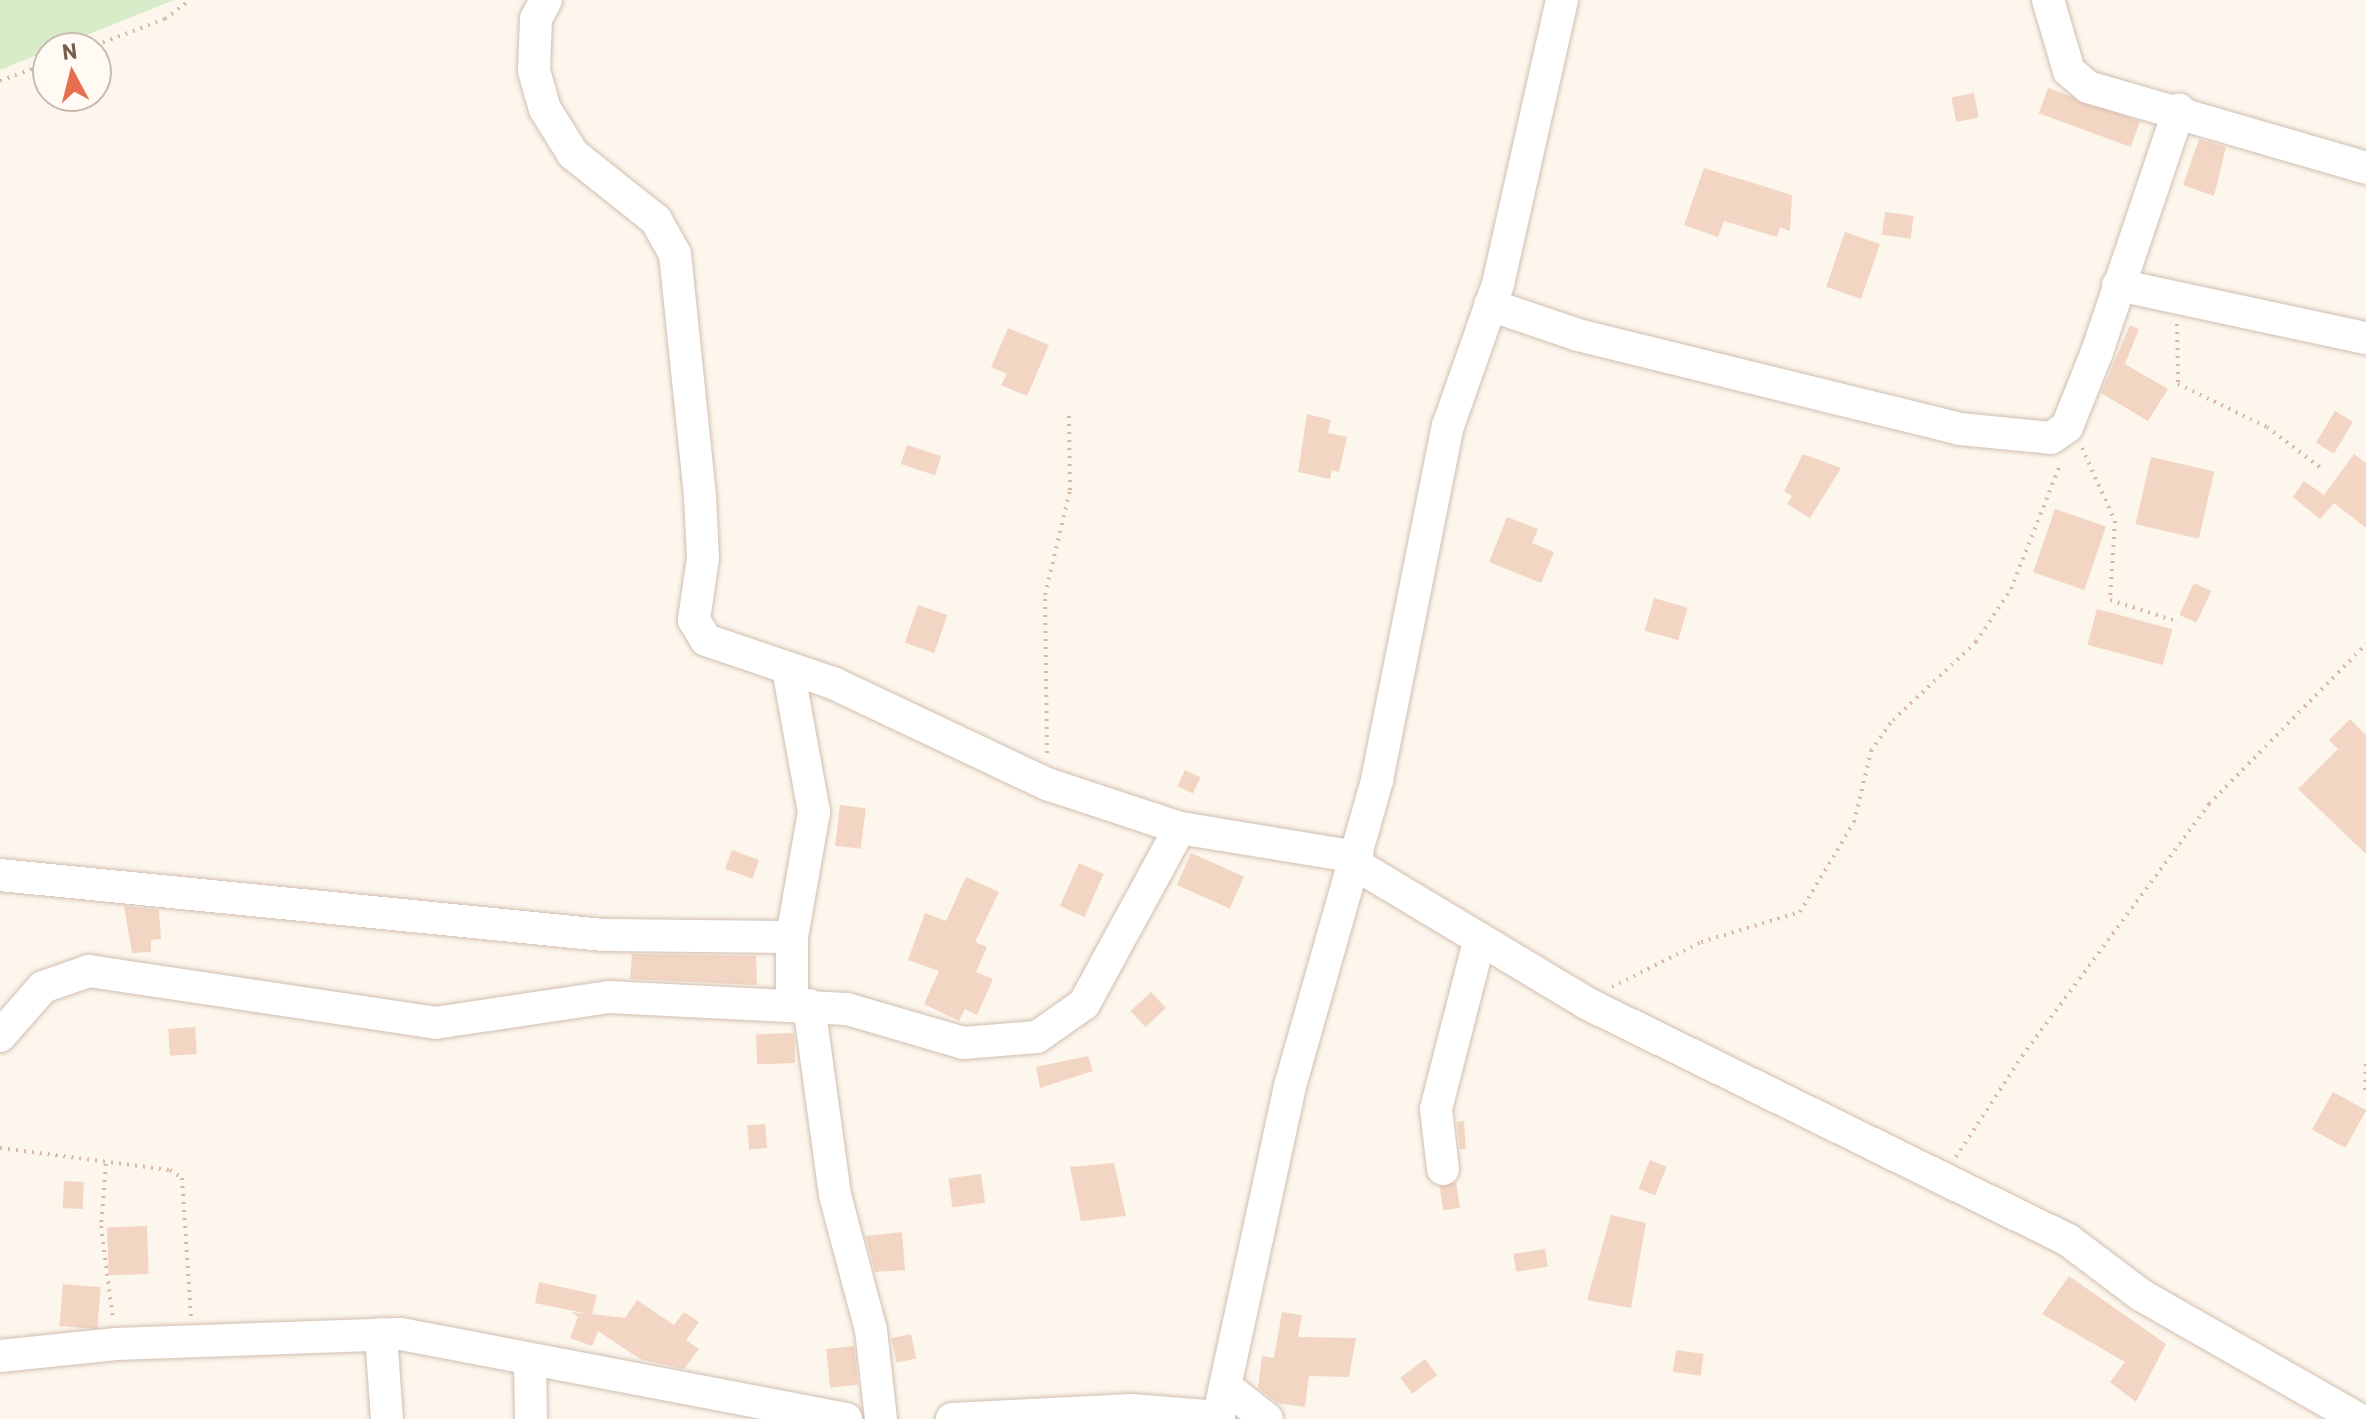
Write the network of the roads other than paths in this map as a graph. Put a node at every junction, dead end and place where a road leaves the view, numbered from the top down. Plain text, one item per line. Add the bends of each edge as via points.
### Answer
1 (546, 0) edge
2 (1562, 0) edge
3 (2048, 0) edge
4 (2179, 110) junction
5 (2366, 168) edge
6 (2118, 285) junction
7 (1490, 305) junction
8 (2366, 338) edge
9 (788, 669) junction
10 (1180, 828) junction
11 (1357, 860) junction
12 (0, 875) edge
13 (792, 937) junction
14 (1479, 941) junction
15 (800, 1004) junction
16 (0, 1036) edge
17 (1443, 1169) dead end
18 (381, 1334) junction
19 (0, 1356) edge
20 (530, 1361) junction
21 (704, 1406) edge
22 (1221, 1408) edge
23 (387, 1419) edge
24 (531, 1419) edge
25 (846, 1419) edge
26 (881, 1419) edge
27 (952, 1419) edge
28 (1267, 1419) edge
29 (2358, 1419) edge

1 - 9 street via 536,19 534,71 545,109 573,154 656,220 675,254 700,496 703,558 694,620 706,640
2 - 7 street
3 - 4 street via 2069,71 2088,87
4 - 5 street
4 - 6 street
6 - 7 street via 2069,430 2040,441 1960,429 1578,335
6 - 8 street
7 - 11 street via 1448,426 1437,506
9 - 10 street via 833,683 1047,784
9 - 13 street via 814,812
10 - 11 street
10 - 15 street via 1084,1004 1037,1037 963,1043 877,1015
11 - 14 street
11 - 22 street via 1290,1086
12 - 13 street via 603,935
13 - 15 street
14 - 17 street via 1436,1109
14 - 29 street via 1586,1003 1940,1182 2068,1240 2141,1295
15 - 16 street via 575,996 435,1023 89,971 43,987
15 - 26 street via 835,1195 871,1330
18 - 19 street via 116,1344
18 - 20 street
18 - 23 street
20 - 21 street
20 - 24 street
21 - 25 street
22 - 27 street
22 - 28 street

